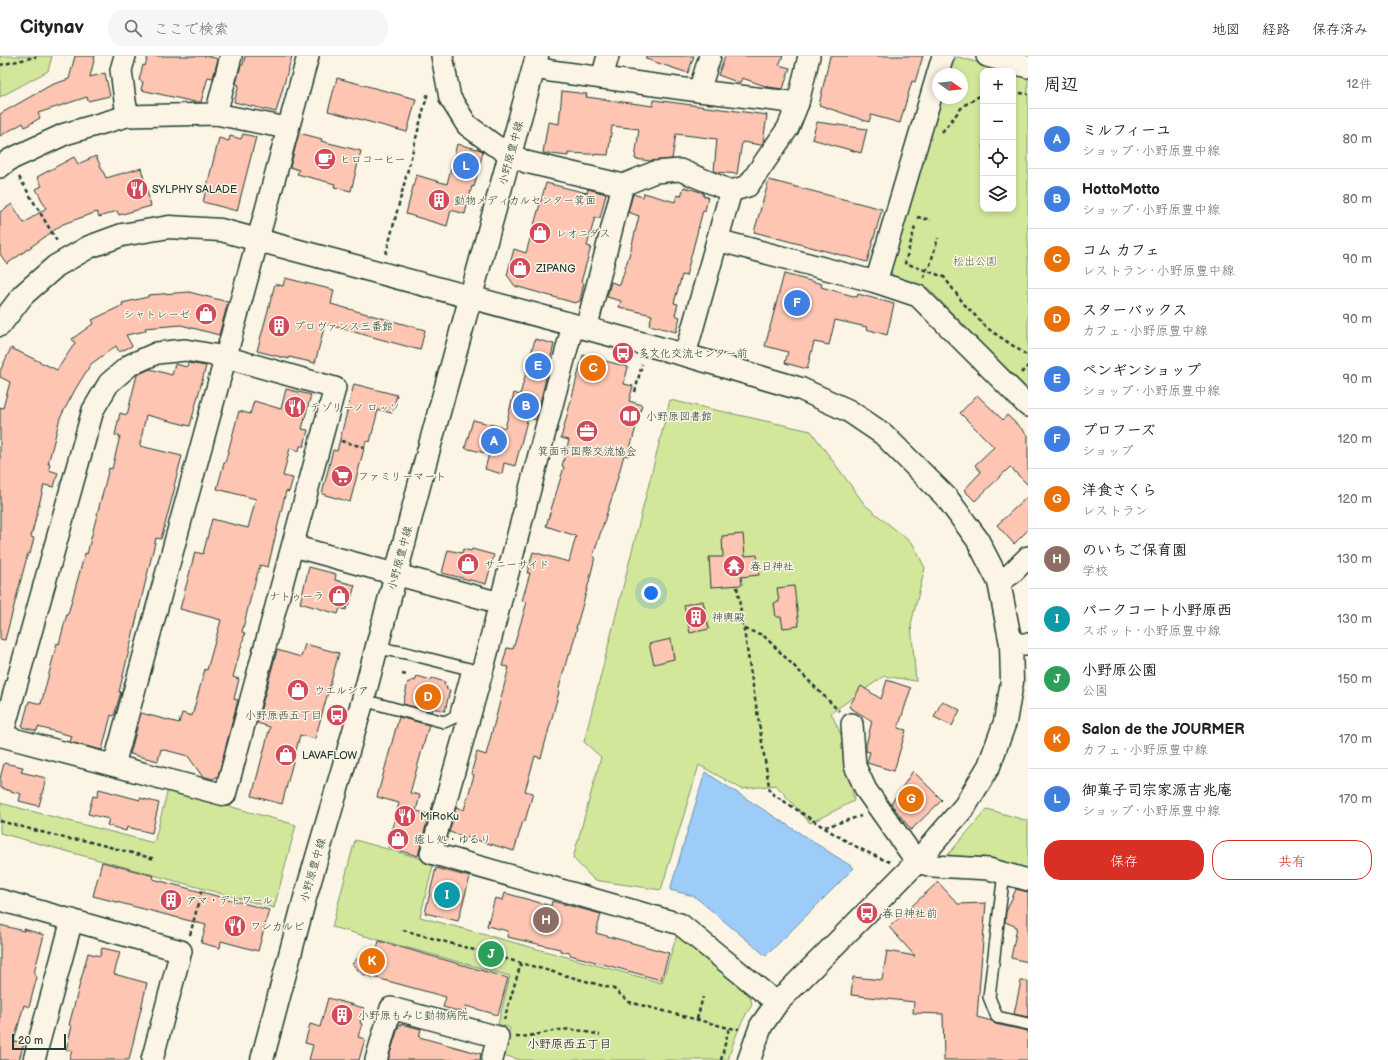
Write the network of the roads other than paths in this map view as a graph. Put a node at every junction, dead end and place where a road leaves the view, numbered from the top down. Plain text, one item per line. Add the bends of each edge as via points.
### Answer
1 (125, 56) edge
2 (231, 56) edge
3 (308, 56) edge
4 (442, 56) edge
5 (608, 56) edge
6 (710, 56) edge
7 (809, 56) edge
8 (942, 56) edge
9 (993, 57) edge
10 (535, 61) edge
11 (1028, 67) edge
12 (602, 78) junction
13 (699, 91) junction
14 (798, 103) junction
15 (216, 114) junction
16 (128, 116) junction
17 (288, 128) junction
18 (511, 153) junction
19 (5, 163) edge
20 (623, 185) junction
21 (731, 191) junction
22 (258, 240) junction
23 (717, 240) junction
24 (876, 282) junction
25 (470, 297) junction
26 (0, 325) edge
27 (579, 327) junction
28 (684, 355) junction
29 (225, 357) junction
30 (1028, 406) edge
31 (293, 546) junction
32 (1028, 557) edge
33 (395, 574) junction
34 (999, 582) junction
35 (500, 603) junction
36 (1020, 644) edge
37 (377, 648) junction
38 (475, 671) junction
39 (363, 700) junction
40 (852, 724) road end
41 (1, 735) edge
42 (114, 766) junction
43 (917, 862) junction
44 (1004, 873) junction
45 (1028, 880) edge
46 (0, 900) edge
47 (72, 920) junction
48 (777, 1003) junction
49 (1028, 1024) edge
50 (34, 1060) edge
51 (152, 1060) edge
52 (262, 1060) edge
53 (376, 1060) edge
54 (492, 1060) edge
55 (749, 1060) edge

1 - 16 street via 121,70
2 - 15 street
3 - 17 street
4 - 18 street via 450,98 468,125 494,145
5 - 12 street
6 - 13 street
7 - 14 street
8 - 24 street
9 - 11 street
10 - 12 street via 551,71
10 - 18 street, 小野原豊中線
12 - 13 street
13 - 14 street
14 - 21 street via 788,128 748,186
15 - 16 street
15 - 17 street
16 - 19 street via 65,134
17 - 22 street
18 - 20 street via 526,162
18 - 25 street, 小野原豊中線
20 - 21 street via 655,172 680,170
20 - 27 street
21 - 23 street
22 - 25 street
22 - 26 street via 221,230 169,226 122,235 90,247 56,266 23,295
22 - 29 street
23 - 24 street
23 - 28 street
24 - 30 street via 918,296
25 - 27 street
25 - 33 street, 小野原豊中線
27 - 28 street
27 - 35 street
28 - 34 street via 801,389 849,411 883,434 947,498 977,539
29 - 31 street via 335,388
29 - 41 street via 185,350 157,353 130,365 109,383 94,410
29 - 42 street
31 - 33 street
31 - 42 street via 225,795
32 - 34 street
33 - 35 street
33 - 37 street, 小野原豊中線
34 - 36 street
35 - 38 street
36 - 43 street via 1005,722 989,766 965,806
37 - 38 lane via 406,652
37 - 39 street, 小野原豊中線
38 - 39 lane via 455,717 444,722
38 - 48 street via 431,853 680,924
39 - 52 street, 小野原豊中線 via 305,898
40 - 43 street via 855,766 866,790
41 - 42 street
43 - 44 street via 933,866 990,869
43 - 48 street
44 - 45 street
44 - 49 lane via 989,997 997,1017
46 - 47 street
47 - 50 street
47 - 51 street via 181,951
48 - 55 street via 761,1026
53 - 54 street via 391,1008 498,1036

